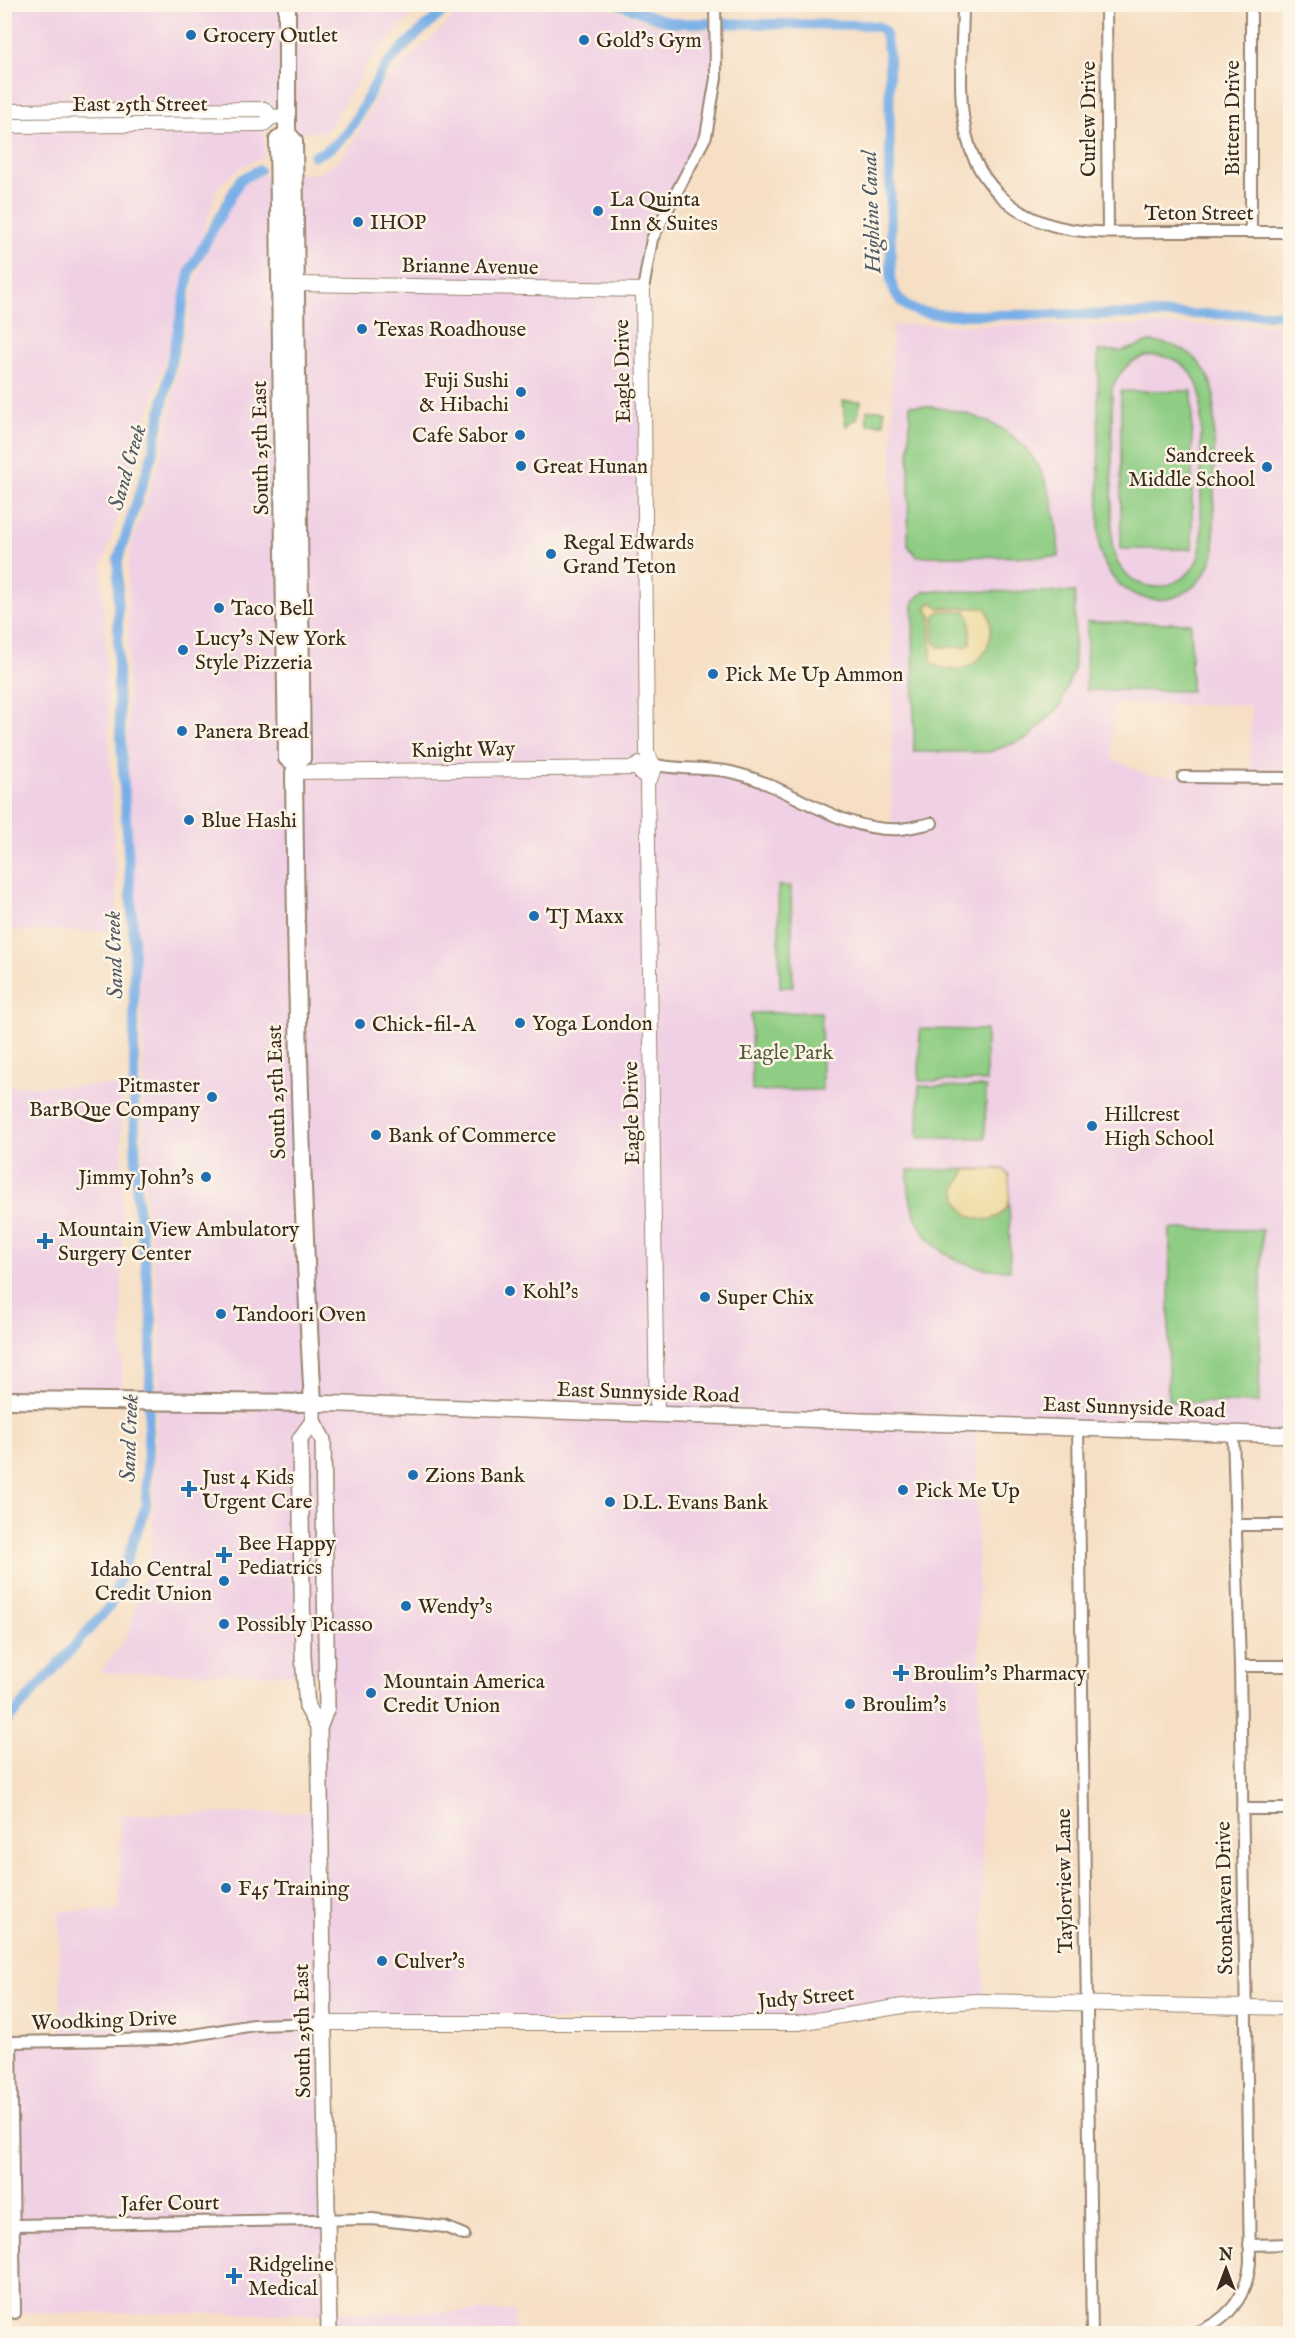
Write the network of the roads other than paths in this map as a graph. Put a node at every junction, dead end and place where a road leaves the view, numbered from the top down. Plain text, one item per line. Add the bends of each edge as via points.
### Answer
1 (286, 4) edge
2 (963, 4) edge
3 (1106, 4) edge
4 (1251, 4) edge
5 (715, 8) edge
6 (4, 111) edge
7 (280, 116) junction
8 (4, 126) edge
9 (287, 133) junction
10 (1108, 232) junction
11 (1251, 232) junction
12 (1290, 232) edge
13 (296, 284) junction
14 (642, 290) junction
15 (279, 326) junction
16 (297, 363) junction
17 (291, 534) junction
18 (294, 767) junction
19 (647, 768) junction
20 (1184, 777) dead end
21 (1290, 778) edge
22 (932, 823) dead end
23 (4, 1400) edge
24 (313, 1403) junction
25 (657, 1414) junction
26 (313, 1421) junction
27 (1078, 1428) junction
28 (1233, 1433) junction
29 (1290, 1435) edge
30 (1237, 1525) junction
31 (1290, 1525) edge
32 (1240, 1666) junction
33 (1290, 1666) edge
34 (319, 1728) junction
35 (1242, 1809) junction
36 (1290, 1809) edge
37 (1085, 2001) junction
38 (1245, 2006) junction
39 (1290, 2008) edge
40 (324, 2023) junction
41 (327, 2220) junction
42 (14, 2225) junction
43 (464, 2235) dead end
44 (1290, 2244) edge
45 (1249, 2245) junction
46 (15, 2313) dead end
47 (1212, 2331) edge
48 (329, 2334) edge
49 (1092, 2334) edge
50 (1192, 2334) edge

1 - 7 main road, South 25th East
2 - 10 street, Teton Street via 964,127 980,171 999,193 1034,220 1070,231
3 - 10 street, Curlew Drive
4 - 11 street, Bittern Drive
5 - 14 street, Eagle Drive via 716,78 706,136 652,239
6 - 7 street, East 25th Street via 264,109
7 - 8 street, East 25th Street via 264,124
7 - 9 main road, South 25th East
9 - 13 main road, South 25th East via 294,141
9 - 15 main road, South 25th East via 278,140
10 - 11 street, Teton Street
11 - 12 street, Teton Street
13 - 14 street, Brianne Avenue
13 - 16 main road, South 25th East
14 - 19 street, Eagle Drive
15 - 16 main road via 288,329 290,349
15 - 17 main road, South 25th East
16 - 17 main road, South 25th East
17 - 18 main road, South 25th East via 302,758
18 - 19 street, Knight Way
18 - 24 main road, South 25th East via 302,1197
19 - 22 street, Knight Way via 686,766 737,773 771,784 843,818 875,827 902,829
19 - 25 street, Eagle Drive
20 - 21 street
23 - 24 main road, East Sunnyside Road
24 - 25 main road, East Sunnyside Road
24 - 26 main road, South 25th East
25 - 27 main road, East Sunnyside Road
26 - 34 main road, South 25th East via 323,1440 326,1564 327,1707
26 - 34 main road, South 25th East via 300,1439 300,1578 306,1707
27 - 28 main road, East Sunnyside Road
27 - 37 street, Taylorview Lane
28 - 29 main road, East Sunnyside Road
28 - 30 street, Stonehaven Drive
30 - 31 street
30 - 32 street, Stonehaven Drive
32 - 33 street
32 - 35 street, Stonehaven Drive
34 - 40 main road, South 25th East
35 - 36 street
35 - 38 street, Stonehaven Drive
37 - 38 street, Judy Street
37 - 40 street, Judy Street via 946,2002 798,2023
37 - 49 street, Taylorview Lane
38 - 39 street, Judy Street
38 - 45 street, Stonehaven Drive
40 - 41 main road, South 25th East
40 - 42 street, Woodking Drive via 254,2025 169,2039 11,2042
41 - 42 street, Jafer Court
41 - 43 street, Jafer Court via 406,2221 445,2227
41 - 48 main road, South 25th East
42 - 46 street, Woodking Drive
44 - 45 street
45 - 47 street, Stonehaven Drive via 1249,2276 1237,2303
47 - 50 street, Stonehaven Drive

